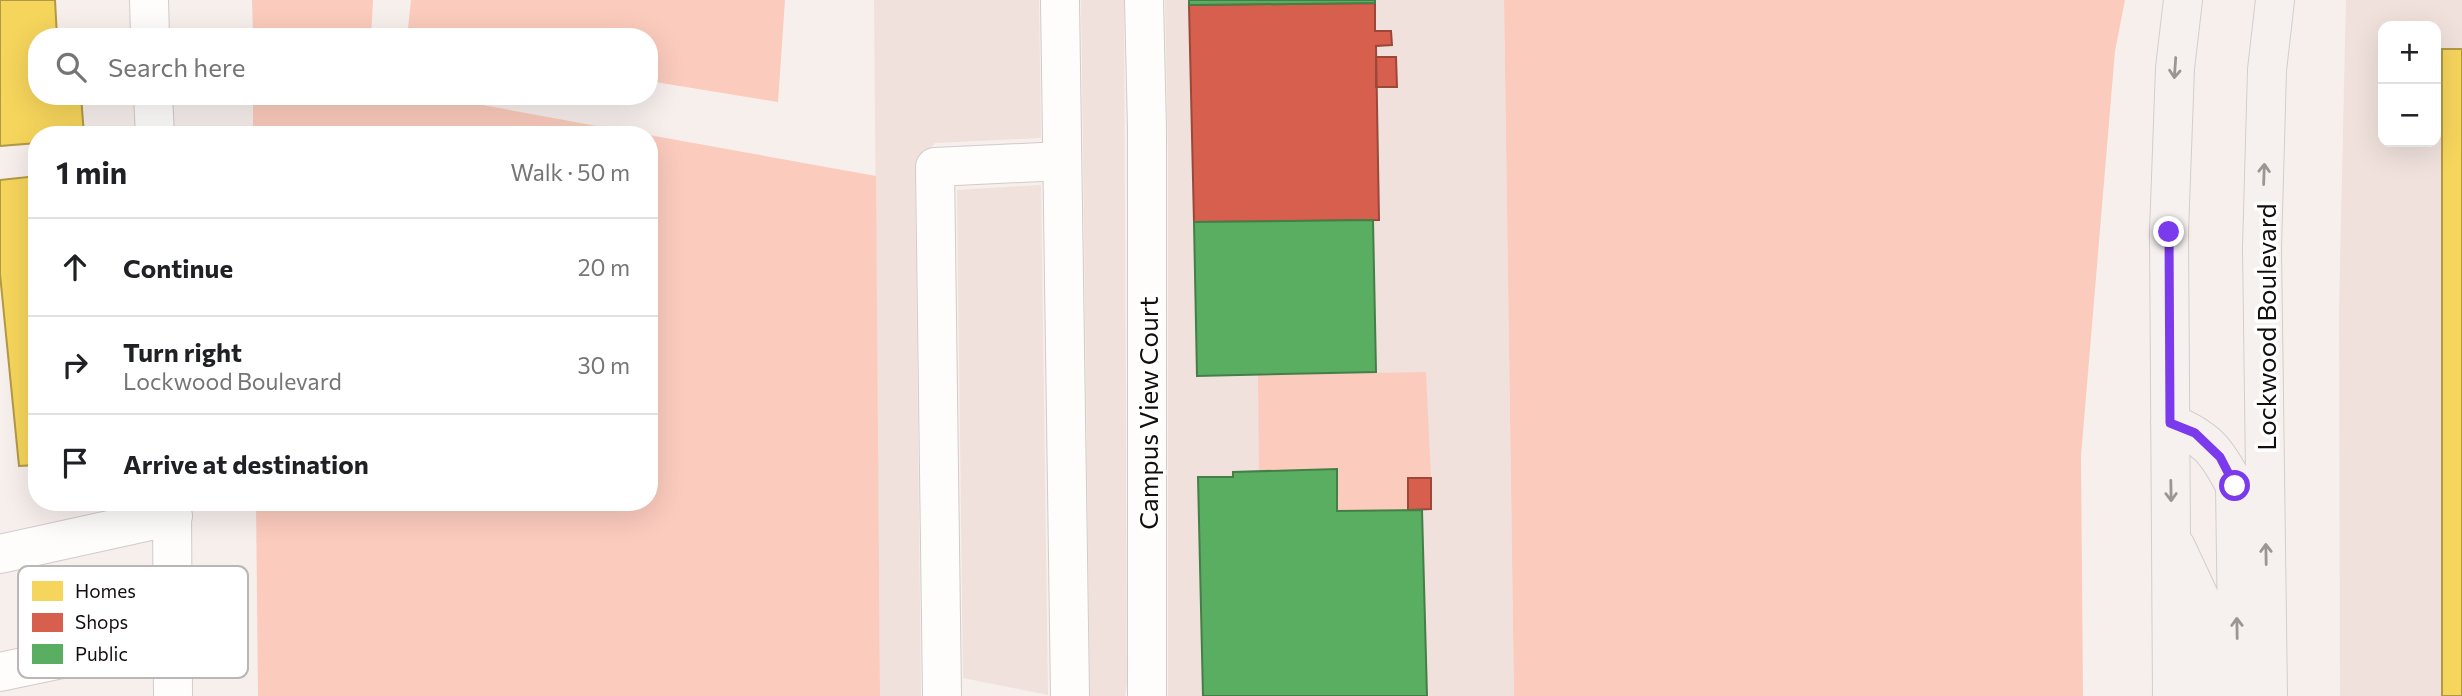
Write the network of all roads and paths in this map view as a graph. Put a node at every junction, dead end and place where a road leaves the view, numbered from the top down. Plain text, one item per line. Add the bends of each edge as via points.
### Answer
1 (149, 0) edge
2 (1060, 0) edge
3 (1144, 0) edge
4 (2183, 0) edge
5 (2275, 0) edge
6 (150, 28) edge
7 (153, 105) edge
8 (155, 126) edge
9 (1062, 161) junction
10 (2170, 423) junction
11 (164, 511) edge
12 (172, 511) edge
13 (2172, 538) junction
14 (0, 554) edge
15 (172, 566) edge
16 (18, 668) edge
17 (0, 672) edge
18 (173, 678) edge
19 (173, 696) edge
20 (942, 696) edge
21 (1069, 696) edge
22 (1146, 696) edge
23 (2172, 696) edge
24 (2207, 696) edge
25 (2238, 696) edge
26 (2268, 696) edge

1 - 6 street
2 - 9 street
3 - 22 street, Campus View Court
4 -> 10 main road via 2175,68 2169,232
26 -> 5 main road, Lockwood Boulevard via 2262,248 2267,70
7 - 8 street
9 - 20 street via 935,167
9 - 21 street
10 -> 13 main road
25 -> 10 main road via 2235,486 2220,457 2195,433
11 - 14 street
12 - 15 street
13 - 23 main road
13 - 24 main road via 2206,609
16 - 17 street
18 - 19 street

